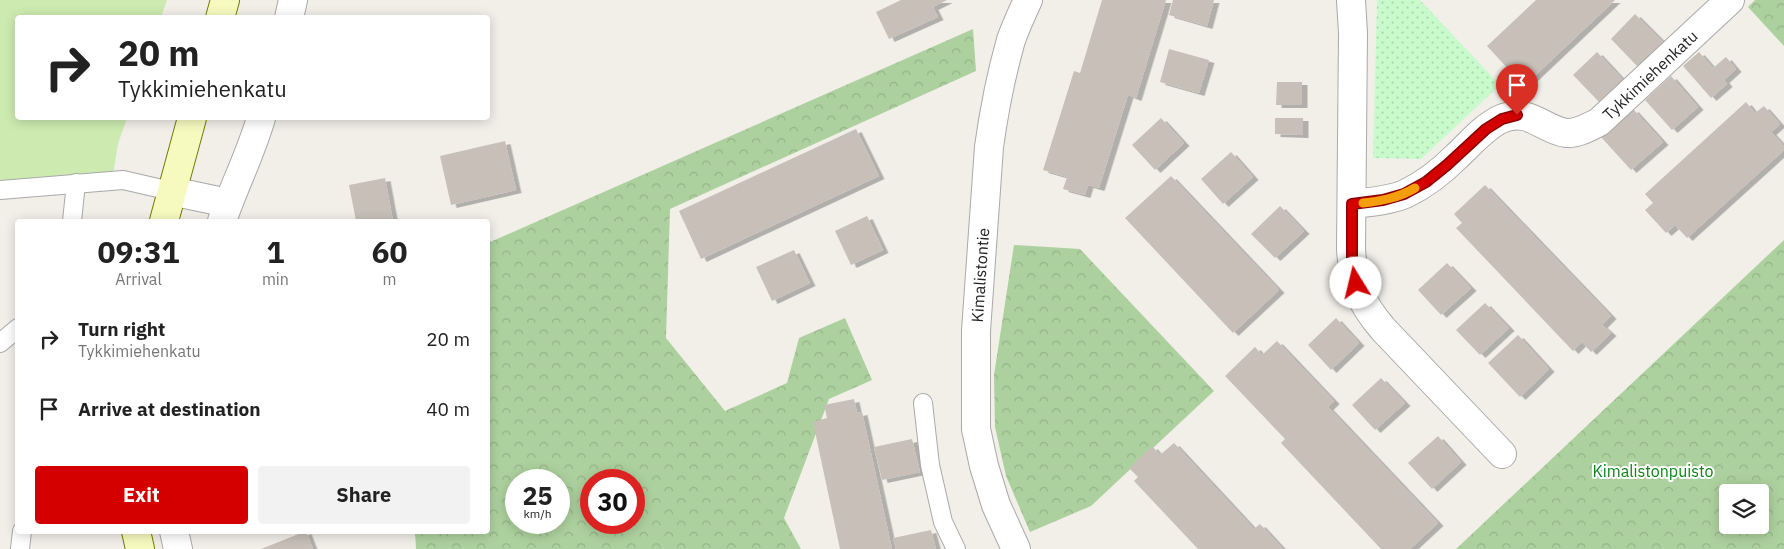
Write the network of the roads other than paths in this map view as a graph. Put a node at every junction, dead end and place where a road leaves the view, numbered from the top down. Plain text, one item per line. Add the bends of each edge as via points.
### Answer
1 (225, 0) edge
2 (293, 0) edge
3 (1028, 0) edge
4 (1351, 0) edge
5 (1730, 0) edge
6 (221, 15) edge
7 (290, 15) edge
8 (191, 120) edge
9 (260, 120) edge
10 (76, 183) junction
11 (0, 190) edge
12 (171, 191) junction
13 (1352, 204) junction
14 (225, 212) edge
15 (72, 219) edge
16 (164, 219) edge
17 (15, 330) edge
18 (0, 343) edge
19 (923, 403) dead end
20 (1502, 454) dead end
21 (22, 534) edge
22 (137, 534) edge
23 (175, 534) edge
24 (20, 549) edge
25 (140, 549) edge
26 (178, 549) edge
27 (956, 549) edge
28 (1016, 549) edge

1 - 6 street
2 - 7 street
3 - 28 street, Kimalistontie via 1012,38 993,118 976,331 976,429 996,506
4 - 13 street
5 - 13 street, Tykkimiehenkatu via 1599,122 1568,133 1550,128 1534,118 1517,115 1502,119 1486,129 1426,182 1404,194
8 - 12 street
9 - 14 street
10 - 11 lane
10 - 12 lane via 123,180
10 - 15 lane
12 - 14 street
12 - 16 street
13 - 20 street via 1352,272 1369,313
17 - 18 lane
19 - 27 lane via 930,465 943,522
21 - 24 lane
22 - 25 street
23 - 26 street

